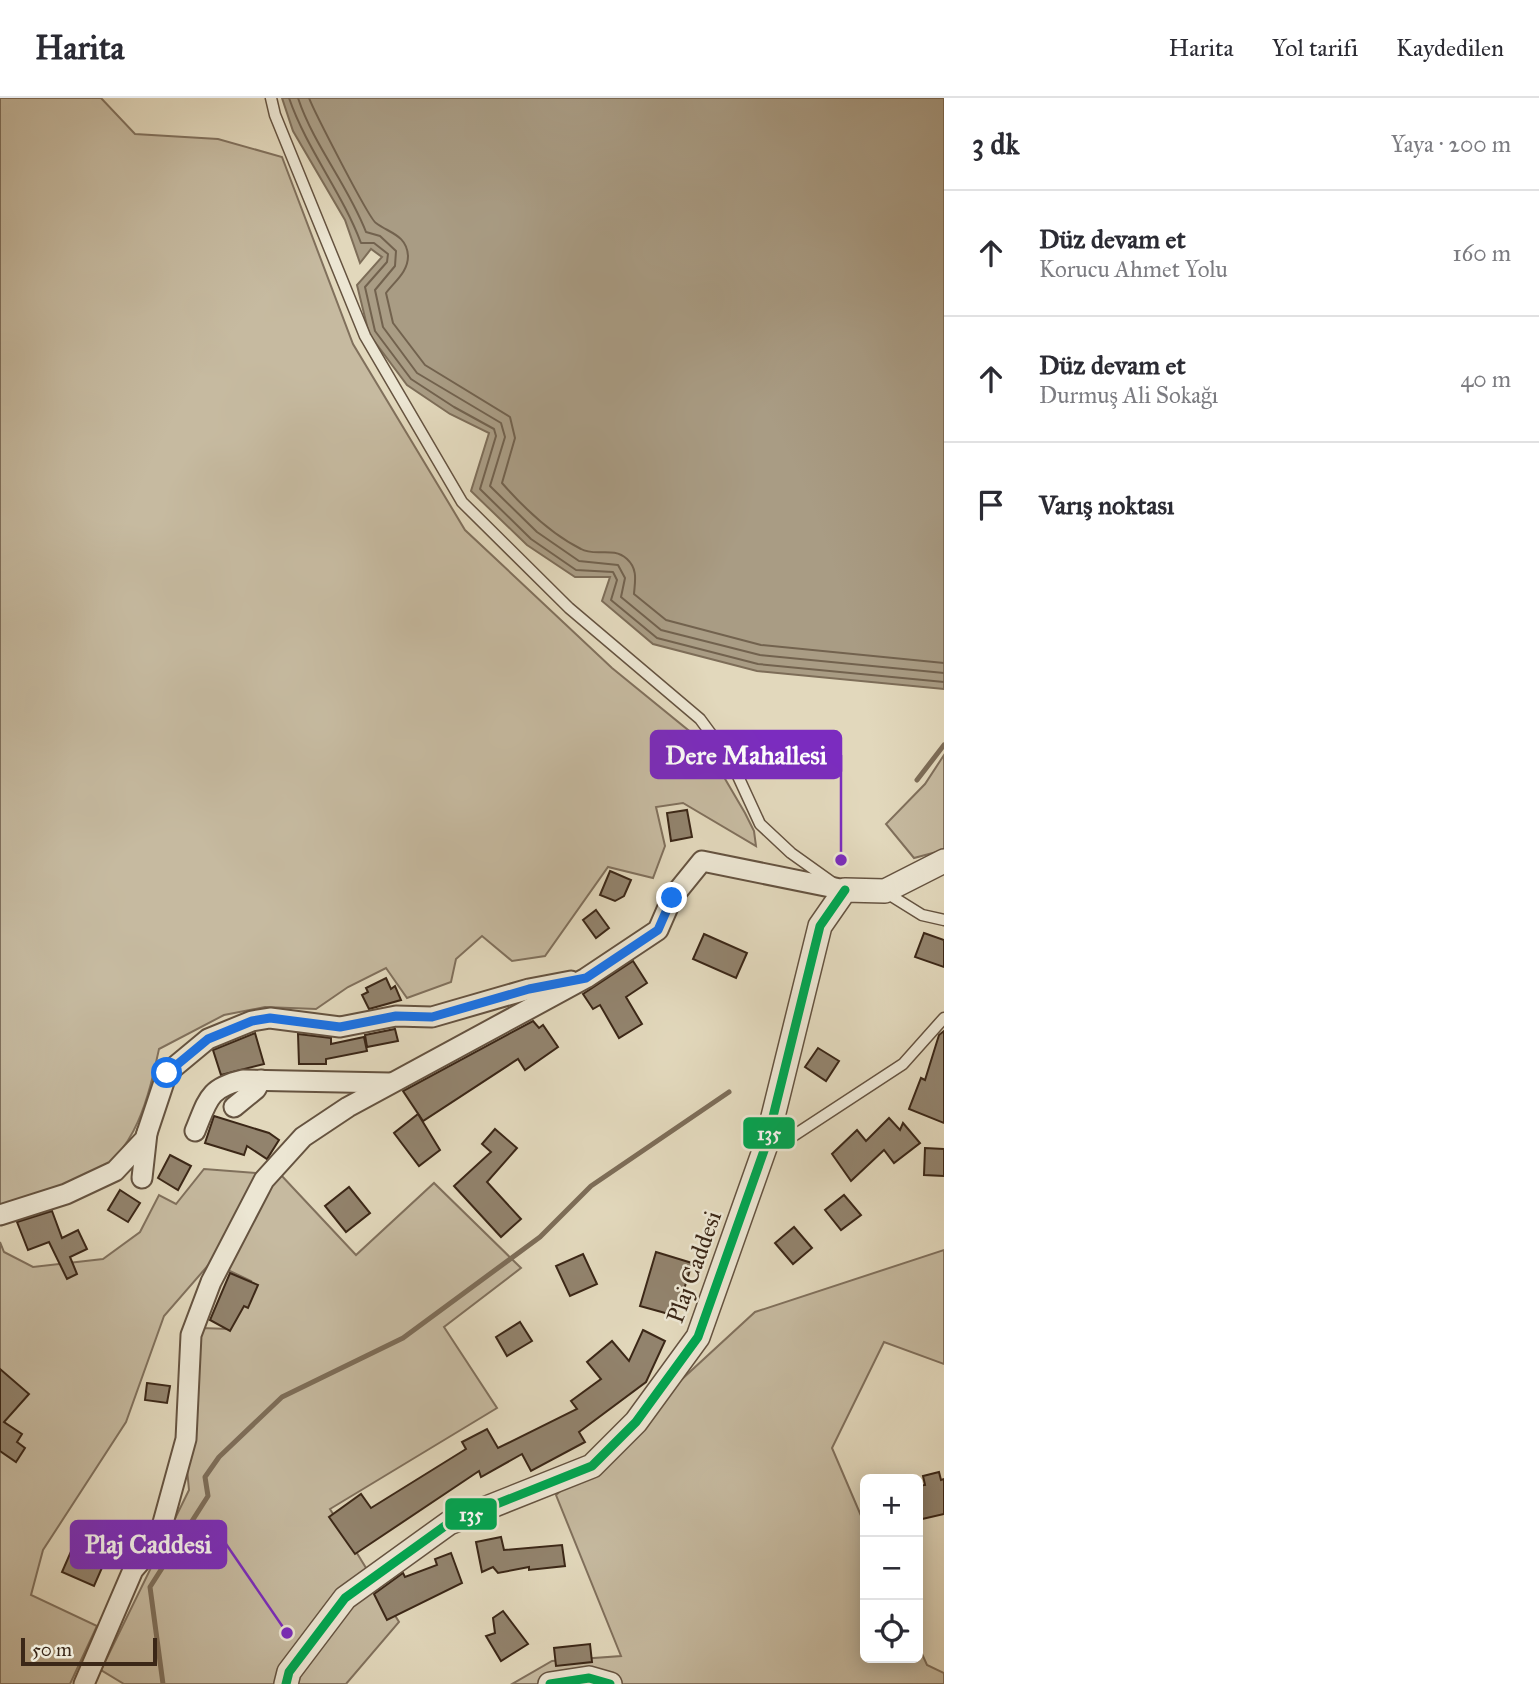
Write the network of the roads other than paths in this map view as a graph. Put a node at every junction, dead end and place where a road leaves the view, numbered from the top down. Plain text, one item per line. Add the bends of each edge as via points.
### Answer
1 (271, 98) edge
2 (944, 861) edge
3 (845, 891) junction
4 (885, 891) junction
5 (944, 920) edge
6 (586, 978) junction
7 (944, 1018) edge
8 (261, 1080) junction
9 (395, 1083) junction
10 (234, 1107) dead end
11 (195, 1131) dead end
12 (147, 1133) junction
13 (766, 1144) junction
14 (142, 1178) dead end
15 (0, 1215) edge
16 (84, 1684) edge
17 (286, 1684) edge
18 (550, 1684) edge
19 (610, 1684) edge

1 - 3 lane via 365,336 461,502 569,608 700,719 731,761 760,824 791,853
2 - 4 street
3 - 4 street
3 - 6 street via 702,861 672,898 658,930
3 - 13 street, Plaj Caddesi via 820,926
4 - 5 lane via 922,915
6 - 9 street
6 - 12 street via 432,1017 396,1016 340,1027 270,1018 252,1021 208,1039 167,1073
7 - 13 lane via 903,1064 790,1138
8 - 9 street
8 - 10 street
8 - 11 street via 222,1085 210,1094
9 - 16 street via 303,1137 264,1180 211,1282 191,1335 186,1439 158,1541 133,1570
12 - 14 street
12 - 15 street via 116,1171 66,1194
13 - 17 street, Plaj Caddesi via 698,1336 636,1422 592,1466 449,1523 345,1598 289,1672
18 - 19 street via 589,1678

